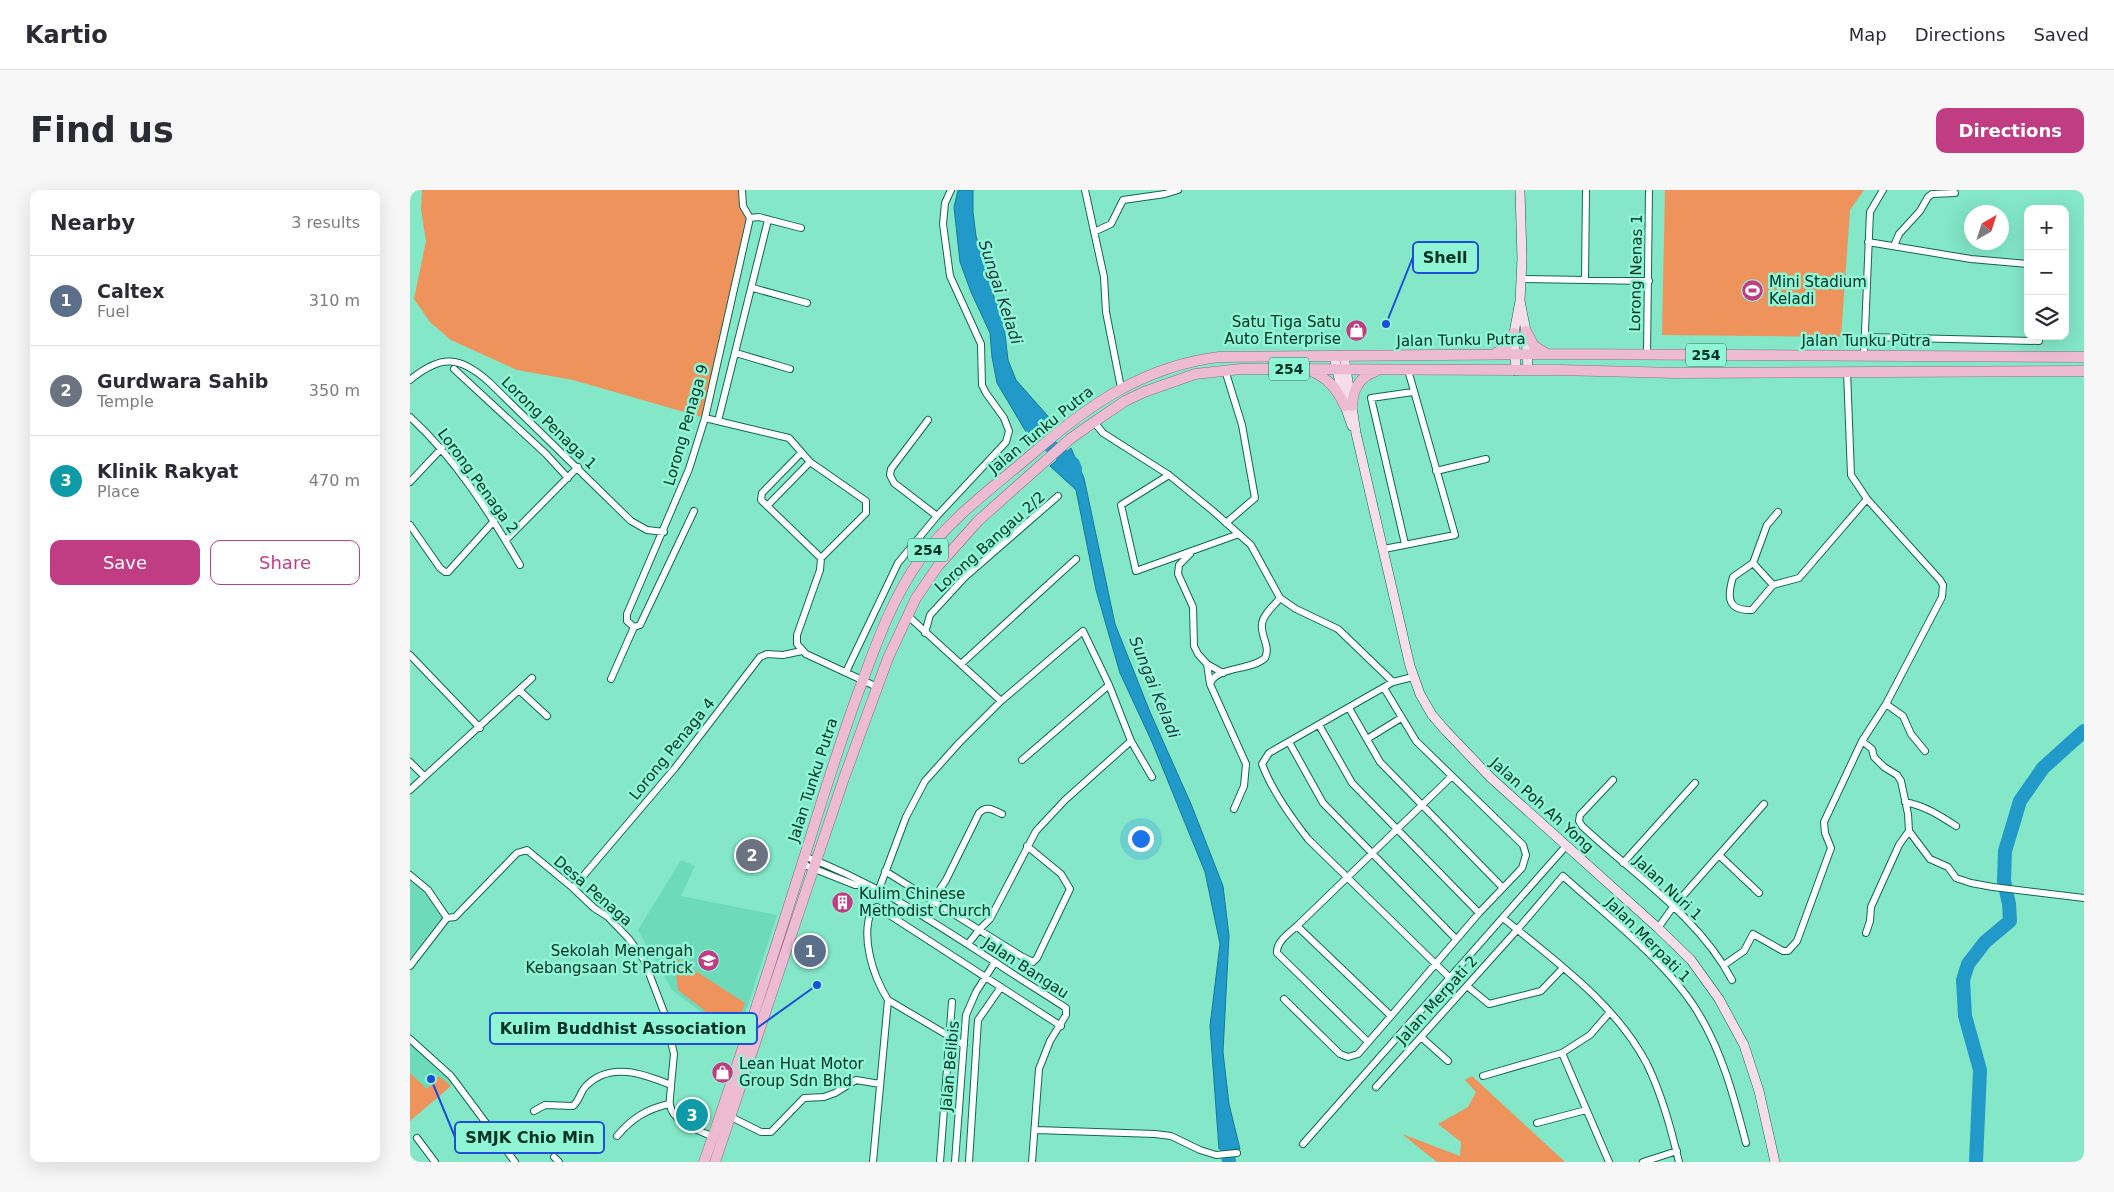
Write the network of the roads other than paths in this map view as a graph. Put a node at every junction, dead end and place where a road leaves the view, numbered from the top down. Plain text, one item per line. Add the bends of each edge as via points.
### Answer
1 (742, 190) edge
2 (951, 190) edge
3 (1085, 190) edge
4 (1178, 190) edge
5 (1520, 190) edge
6 (1586, 190) edge
7 (1649, 190) edge
8 (1883, 190) edge
9 (1955, 193) dead end
10 (750, 218) junction
11 (768, 220) junction
12 (801, 228) dead end
13 (1094, 232) junction
14 (1868, 242) junction
15 (1894, 246) junction
16 (2024, 264) edge
17 (1521, 278) junction
18 (1585, 280) junction
19 (1649, 281) junction
20 (753, 288) junction
21 (1520, 301) junction
22 (807, 303) dead end
23 (1526, 332) junction
24 (1514, 333) junction
25 (1865, 337) junction
26 (2039, 341) dead end
27 (736, 353) junction
28 (1527, 354) junction
29 (1548, 354) junction
30 (1485, 355) junction
31 (1515, 355) junction
32 (1648, 355) junction
33 (1339, 356) junction
34 (1864, 356) junction
35 (2084, 357) edge
36 (454, 369) dead end
37 (790, 369) dead end
38 (1293, 369) junction
39 (1225, 370) junction
40 (1341, 370) junction
41 (1379, 370) junction
42 (1408, 370) junction
43 (1528, 370) junction
44 (1516, 371) junction
45 (1842, 371) junction
46 (1887, 371) junction
47 (2084, 372) edge
48 (410, 380) edge
49 (1121, 388) junction
50 (1414, 392) junction
51 (1348, 406) junction
52 (410, 416) edge
53 (705, 418) junction
54 (928, 420) dead end
55 (718, 421) junction
56 (1094, 422) junction
57 (442, 448) junction
58 (802, 453) junction
59 (1486, 459) dead end
60 (810, 462) junction
61 (578, 467) junction
62 (1436, 471) junction
63 (1169, 475) junction
64 (568, 478) junction
65 (410, 482) edge
66 (1058, 496) dead end
67 (1868, 499) junction
68 (767, 506) junction
69 (694, 511) dead end
70 (1778, 512) dead end
71 (937, 516) junction
72 (494, 522) junction
73 (1226, 523) junction
74 (410, 525) edge
75 (664, 532) junction
76 (1239, 534) junction
77 (506, 540) junction
78 (1406, 544) junction
79 (1384, 549) junction
80 (1192, 552) junction
81 (821, 558) junction
82 (1076, 559) dead end
83 (1753, 563) junction
84 (520, 565) dead end
85 (1774, 585) junction
86 (1280, 598) junction
87 (907, 615) junction
88 (637, 626) junction
89 (925, 632) junction
90 (802, 651) junction
91 (410, 655) edge
92 (961, 664) junction
93 (1207, 664) junction
94 (846, 672) junction
95 (1223, 673) junction
96 (1413, 677) junction
97 (532, 678) dead end
98 (611, 679) dead end
99 (863, 681) junction
100 (1394, 682) junction
101 (1210, 684) junction
102 (1109, 685) junction
103 (877, 687) junction
104 (1384, 688) junction
105 (519, 690) junction
106 (1001, 701) junction
107 (1886, 704) junction
108 (1349, 708) junction
109 (547, 716) dead end
110 (1401, 718) junction
111 (1319, 725) junction
112 (480, 728) junction
113 (1367, 739) junction
114 (1131, 741) junction
115 (1289, 742) junction
116 (1862, 742) junction
117 (1925, 752) dead end
118 (1022, 760) dead end
119 (410, 762) edge
120 (424, 776) junction
121 (1452, 776) junction
122 (1152, 777) dead end
123 (1613, 780) dead end
124 (1695, 783) dead end
125 (410, 790) edge
126 (1905, 802) junction
127 (1764, 804) dead end
128 (1421, 806) junction
129 (1234, 810) dead end
130 (1002, 814) dead end
131 (1956, 826) dead end
132 (1396, 830) junction
133 (1909, 831) junction
134 (1028, 846) junction
135 (1566, 846) junction
136 (821, 848) junction
137 (1371, 854) junction
138 (1720, 856) junction
139 (803, 860) junction
140 (1623, 863) junction
141 (816, 864) junction
142 (830, 866) junction
143 (885, 871) junction
144 (827, 874) junction
145 (410, 875) edge
146 (1563, 876) joint
147 (1347, 877) junction
148 (810, 880) junction
149 (869, 885) junction
150 (573, 888) junction
151 (1503, 888) junction
152 (879, 889) junction
153 (1759, 893) dead end
154 (2084, 898) edge
155 (933, 900) junction
156 (1673, 907) junction
157 (1479, 913) junction
158 (447, 918) junction
159 (1503, 918) junction
160 (1296, 926) junction
161 (1658, 928) junction
162 (978, 930) junction
163 (1517, 930) junction
164 (1866, 934) dead end
165 (1456, 939) junction
166 (968, 944) junction
167 (995, 962) junction
168 (1435, 963) junction
169 (1724, 965) junction
170 (410, 966) edge
171 (1563, 968) junction
172 (984, 976) junction
173 (1450, 978) junction
174 (1732, 980) dead end
175 (1467, 986) junction
176 (1001, 987) junction
177 (1284, 999) dead end
178 (888, 1000) junction
179 (952, 1002) dead end
180 (1610, 1012) junction
181 (1391, 1016) junction
182 (1062, 1023) junction
183 (1421, 1037) junction
184 (949, 1038) junction
185 (410, 1039) edge
186 (1368, 1042) junction
187 (964, 1045) junction
188 (1562, 1053) junction
189 (1448, 1061) dead end
190 (1482, 1076) dead end
191 (880, 1084) junction
192 (671, 1086) junction
193 (1376, 1087) dead end
194 (669, 1104) junction
195 (1586, 1110) junction
196 (534, 1111) dead end
197 (731, 1117) junction
198 (1537, 1122) dead end
199 (1036, 1130) junction
200 (618, 1136) dead end
201 (713, 1137) junction
202 (417, 1138) dead end
203 (1746, 1143) dead end
204 (1303, 1144) dead end
205 (1677, 1151) junction
206 (1237, 1153) dead end
207 (435, 1162) edge
208 (514, 1162) edge
209 (704, 1162) edge
210 (716, 1162) edge
211 (873, 1162) edge
212 (940, 1162) edge
213 (955, 1162) edge
214 (969, 1162) edge
215 (1032, 1162) edge
216 (1609, 1162) edge
217 (1644, 1162) edge
218 (1680, 1162) edge
219 (1775, 1162) edge

1 - 10 street via 743,206
2 - 71 street via 945,204 943,224 950,276 981,344 982,385 1009,430 1006,442
3 - 13 street
4 - 13 street via 1123,200 1111,224
5 - 17 main road
6 - 18 street
7 - 19 street, Lorong Nenas 1
8 - 14 street via 1870,212
9 - 15 street via 1928,196 1899,234
10 - 11 street
10 - 53 street, Lorong Penaga 9
11 - 12 street
11 - 20 street
13 - 49 street
14 - 15 street
14 - 25 street
15 - 16 street
17 - 18 street
17 - 21 main road
18 - 19 street
19 - 32 street, Lorong Nenas 1
20 - 22 street
20 - 27 street
21 - 23 main road
21 - 24 main road
23 - 28 main road
23 - 29 main road via 1534,346
24 - 30 main road via 1506,346
24 - 31 main road
25 - 26 street
25 - 34 street
27 - 37 street
27 - 55 street
28 - 29 main road, Jalan Tunku Putra / 254
28 - 31 main road, Jalan Tunku Putra / 254
28 - 43 main road
29 - 32 main road, Jalan Tunku Putra / 254
30 - 31 main road, Jalan Tunku Putra / 254
30 - 33 main road, Jalan Tunku Putra / 254
31 - 44 main road
32 - 34 main road, Jalan Tunku Putra / 254
33 - 40 main road, Jalan Poh Ah Yong
33 - 49 main road, Jalan Tunku Putra / 254 via 1219,357 1169,368
34 - 35 main road, Jalan Tunku Putra / 254
34 - 45 main road via 1857,364
34 - 46 main road via 1873,365
36 - 64 street
38 - 39 main road, Jalan Tunku Putra / 254
38 - 40 main road, Jalan Tunku Putra / 254
38 - 51 main road via 1312,371 1328,380
39 - 56 main road, Jalan Tunku Putra / 254 via 1195,374 1144,392
39 - 73 street via 1242,425 1255,498
40 - 41 main road, Jalan Tunku Putra / 254
40 - 51 main road, Jalan Poh Ah Yong
41 - 42 main road, Jalan Tunku Putra / 254
41 - 51 main road via 1359,382
42 - 44 main road, Jalan Tunku Putra / 254
42 - 50 street
43 - 44 main road, Jalan Tunku Putra / 254
43 - 45 main road, Jalan Tunku Putra / 254 via 1676,373
45 - 46 main road, Jalan Tunku Putra / 254
45 - 67 street via 1851,475
46 - 47 main road, Jalan Tunku Putra / 254
48 - 61 street, Lorong Penaga 1 via 443,362 464,364 489,382
49 - 99 main road, Jalan Tunku Putra / 254 via 1062,428 954,520 918,563 889,612
50 - 62 street
50 - 78 street via 1371,398
51 - 79 main road, Jalan Poh Ah Yong
52 - 57 street, Lorong Penaga 2
53 - 55 street
53 - 75 street, Lorong Penaga 9
54 - 71 street via 891,469 890,476 894,483
55 - 58 street via 789,438
56 - 63 street via 1103,433
56 - 87 main road, Jalan Tunku Putra / 254 via 1070,439 978,521 938,566
57 - 65 street
57 - 72 street, Lorong Penaga 2
58 - 60 street
58 - 68 street via 762,493 761,500
59 - 62 street
60 - 68 street
60 - 81 street via 866,501 866,513
61 - 64 street
61 - 75 street, Lorong Penaga 1 via 631,521 646,530
62 - 78 street via 1455,534
63 - 73 street
63 - 80 street via 1121,505 1136,571
64 - 77 street
66 - 89 street, Lorong Bangau 2/2 via 965,577 930,615
67 - 85 street via 1799,578
67 - 107 street via 1943,584 1942,597
68 - 81 street
69 - 88 street
70 - 83 street via 1767,525
71 - 94 street via 898,563
72 - 74 street via 448,572 440,568
72 - 77 street, Lorong Penaga 2
73 - 76 street
75 - 88 street, Lorong Penaga 9 via 627,614 627,621
76 - 80 street
76 - 86 street via 1251,545
77 - 84 street, Lorong Penaga 2
78 - 79 street
79 - 96 main road, Jalan Poh Ah Yong
80 - 93 street via 1179,565 1178,574 1194,607 1196,650
81 - 90 street via 820,570 797,635 797,644
82 - 92 street
83 - 85 street
83 - 85 street via 1733,578 1730,600 1733,606 1752,610
86 - 95 street via 1262,624 1267,649 1265,658 1256,664
86 - 100 street via 1338,630
87 - 89 street
87 - 103 main road, Jalan Tunku Putra / 254
88 - 98 street
89 - 92 street
90 - 94 street
90 - 150 street, Lorong Penaga 4 via 760,657 675,768
91 - 112 street
92 - 106 street
93 - 95 street
93 - 101 street
94 - 99 street
95 - 101 street
96 - 100 street
96 - 135 main road, Jalan Poh Ah Yong via 1432,715 1446,732
97 - 105 street
99 - 103 street
99 - 139 main road, Jalan Tunku Putra / 254 via 838,747
100 - 104 street
101 - 129 street via 1246,764 1244,786
102 - 106 street via 1083,631
102 - 114 street
102 - 118 street
103 - 136 main road, Jalan Tunku Putra / 254
104 - 108 street
104 - 110 street
105 - 109 street
105 - 112 street
106 - 143 street via 925,781 906,817
107 - 116 street
107 - 117 street via 1903,716 1911,734
108 - 111 street
108 - 113 street
110 - 113 street
110 - 121 street via 1416,741
111 - 115 street
111 - 132 street via 1352,783
112 - 120 street
113 - 128 street via 1380,762
114 - 122 street
114 - 134 street via 1065,800 1036,830
115 - 137 street via 1323,803
115 - 147 street via 1270,753 1262,764 1267,777 1294,822
116 - 126 street via 1872,749 1874,757 1884,767 1897,775
116 - 169 street via 1824,822 1831,848 1797,941 1783,951 1753,934 1744,951
119 - 120 street
120 - 125 street
121 - 128 street
121 - 151 street via 1523,845 1526,855 1522,868
123 - 140 street, Jalan Nuri 1 via 1580,815 1579,821
124 - 140 street
126 - 131 street via 1934,811
126 - 133 street
127 - 138 street
128 - 132 street
128 - 151 street
130 - 155 street via 990,808 979,813
132 - 137 street
132 - 157 street
133 - 154 street via 1930,859 1948,868 1956,878 1993,887
133 - 164 street via 1899,845 1871,907
134 - 162 street via 990,919
134 - 162 street via 1061,874 1070,889 1037,958 1033,962 1028,960
135 - 159 street
135 - 161 main road, Jalan Poh Ah Yong
136 - 141 main road, Jalan Tunku Putra / 254
136 - 142 street via 822,856
137 - 147 street
137 - 165 street
138 - 153 street
138 - 156 street
139 - 141 street, Jalan Bangau
139 - 201 main road, Jalan Tunku Putra / 254
140 - 156 street, Jalan Nuri 1
141 - 142 street, Jalan Bangau
141 - 144 street
141 - 148 main road, Jalan Tunku Putra / 254
142 - 149 street, Jalan Bangau
143 - 152 street
143 - 155 street
144 - 148 street
144 - 149 street via 856,885
145 - 158 street via 428,890
146 - 163 street, Jalan Merpati 2
146 - 203 street, Jalan Merpati 1 via 1659,964 1697,1011 1732,1090
147 - 160 street
147 - 168 street
148 - 197 main road, Jalan Tunku Putra / 254
149 - 152 street, Jalan Bangau
150 - 158 street, Desa Penaga via 524,850 517,853 455,917
150 - 192 street, Desa Penaga via 629,939 644,960 665,1015 674,1054
151 - 157 street
152 - 166 street, Jalan Bangau
155 - 162 street
156 - 161 street
156 - 169 street, Jalan Nuri 1
157 - 165 street
158 - 170 street
159 - 163 street
159 - 173 street
160 - 181 street
160 - 186 street via 1279,944 1277,954
161 - 219 main road, Jalan Poh Ah Yong via 1691,960 1719,999 1744,1045 1759,1091
162 - 166 street
163 - 171 street
163 - 175 street, Jalan Merpati 2
165 - 168 street
166 - 167 street, Jalan Bangau
167 - 172 street, Jalan Belibis
167 - 182 street, Jalan Bangau via 1066,1008
168 - 173 street
168 - 181 street
169 - 174 street, Jalan Nuri 1
171 - 175 street via 1540,991 1489,1004
171 - 180 street
172 - 176 street
172 - 178 street via 877,907 872,909 868,918 868,947 880,988
172 - 187 street, Jalan Belibis via 966,1015
173 - 204 street
175 - 183 street, Jalan Merpati 2
176 - 182 street
176 - 214 street via 978,1020
177 - 186 street via 1340,1054 1348,1057 1358,1054
178 - 184 street
178 - 191 street
179 - 184 street
180 - 188 street via 1590,1035
180 - 205 street via 1651,1072
181 - 186 street
182 - 199 street via 1041,1062
183 - 189 street
183 - 193 street, Jalan Merpati 2
184 - 187 street
184 - 212 street
185 - 208 street via 451,1076
187 - 213 street, Jalan Belibis
188 - 190 street
188 - 195 street
191 - 197 street via 856,1080 824,1097 804,1098 771,1132 761,1132
191 - 211 street
192 - 194 street, Desa Penaga
192 - 196 street via 629,1072 602,1075 584,1087 579,1101 573,1106 545,1105
194 - 200 street via 639,1114
194 - 201 street via 680,1121
195 - 198 street
195 - 216 street
197 - 210 main road, Jalan Tunku Putra / 254
199 - 206 street via 1155,1134 1171,1136 1216,1154
199 - 215 street
201 - 209 main road, Jalan Tunku Putra / 254
202 - 207 street
205 - 217 street
205 - 218 street

